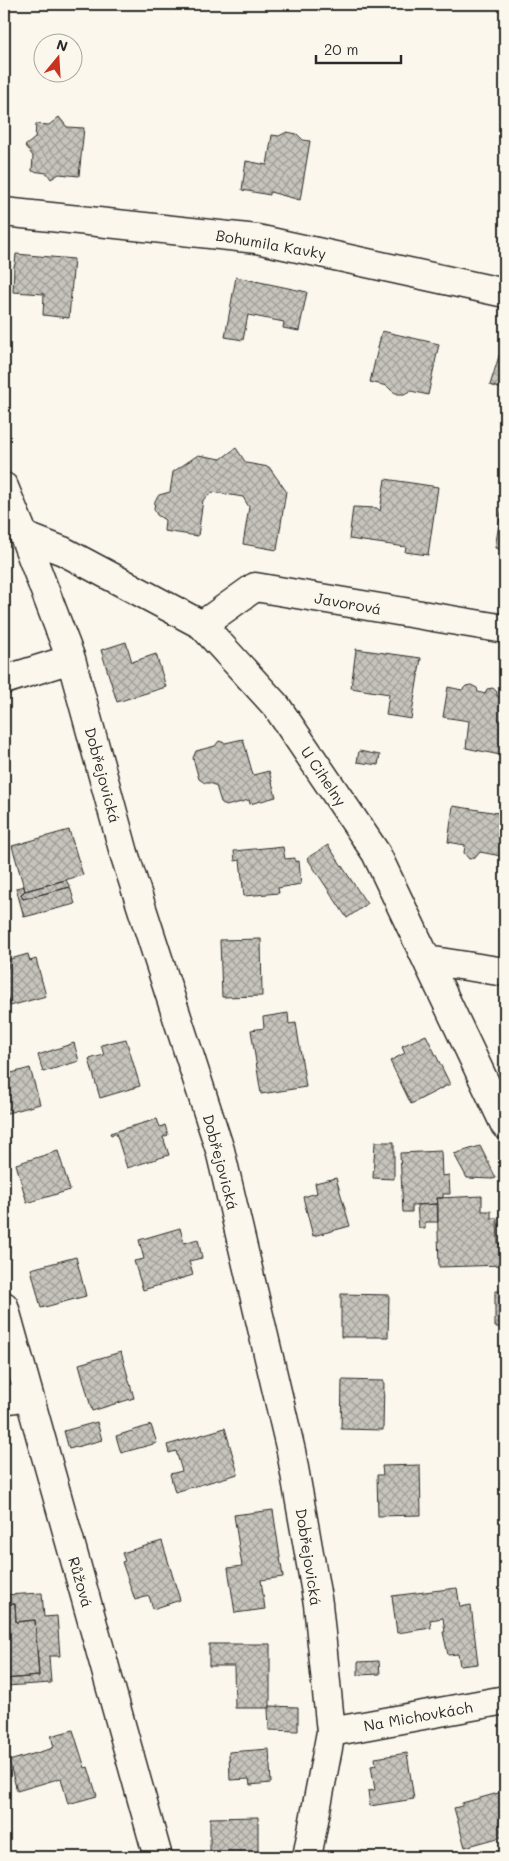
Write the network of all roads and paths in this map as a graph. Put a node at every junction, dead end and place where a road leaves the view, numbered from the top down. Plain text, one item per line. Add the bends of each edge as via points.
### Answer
1 (4, 212) edge
2 (505, 293) edge
3 (4, 487) edge
4 (24, 536) junction
5 (202, 625) junction
6 (505, 630) edge
7 (71, 659) junction
8 (4, 680) edge
9 (426, 960) junction
10 (505, 972) edge
11 (505, 1125) edge
12 (4, 1306) edge
13 (16, 1398) edge
14 (505, 1700) edge
15 (331, 1732) junction
16 (158, 1857) edge
17 (307, 1857) edge

1 - 2 street, Bohumila Kavky via 257,239
3 - 4 street, Dobřejovická
4 - 5 street, U Cihelny via 63,551
4 - 7 street, Dobřejovická
5 - 6 street, Javorová via 255,587
5 - 9 street, U Cihelny via 277,707 376,852
7 - 8 street
7 - 15 street, Dobřejovická via 124,853 220,1150 291,1451 318,1604
9 - 10 street
9 - 11 street, U Cihelny
12 - 13 street, Růžová
13 - 16 street, Růžová
14 - 15 street, Na Michovkách
15 - 17 street, Dobřejovická

